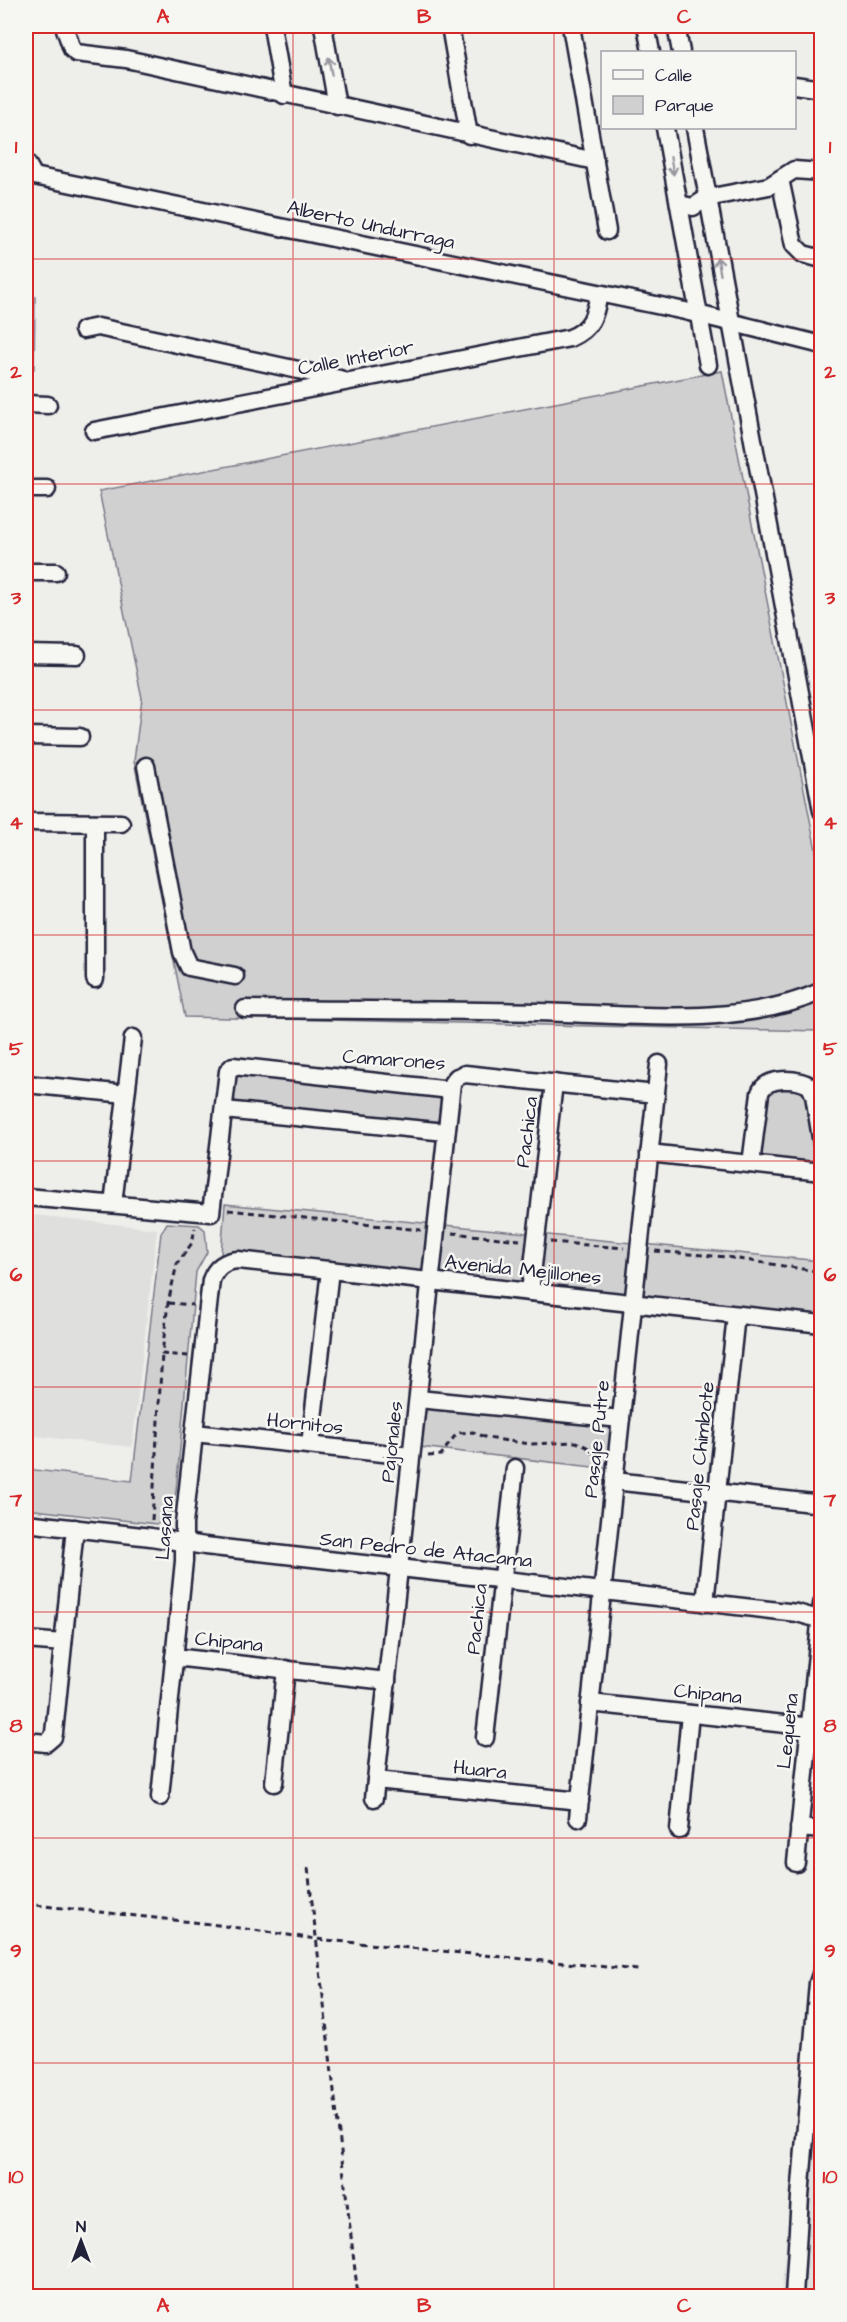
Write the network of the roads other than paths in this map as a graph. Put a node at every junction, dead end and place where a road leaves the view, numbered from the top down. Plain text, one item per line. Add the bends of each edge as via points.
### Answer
1 (64, 26) edge
2 (272, 26) edge
3 (323, 26) edge
4 (450, 26) edge
5 (571, 26) edge
6 (646, 26) edge
7 (676, 26) edge
8 (651, 51) edge
9 (681, 51) edge
10 (796, 85) edge
11 (822, 89) edge
12 (284, 95) junction
13 (337, 106) junction
14 (665, 129) edge
15 (695, 129) edge
16 (469, 135) junction
17 (595, 161) junction
18 (30, 169) edge
19 (822, 172) edge
20 (780, 178) junction
21 (707, 198) junction
22 (679, 204) junction
23 (607, 231) dead end
24 (822, 259) edge
25 (599, 294) junction
26 (699, 315) junction
27 (730, 324) junction
28 (83, 330) dead end
29 (822, 345) edge
30 (708, 365) dead end
31 (347, 381) junction
32 (26, 404) edge
33 (48, 405) dead end
34 (94, 431) dead end
35 (26, 489) edge
36 (47, 489) dead end
37 (26, 572) edge
38 (56, 572) dead end
39 (26, 654) edge
40 (76, 655) dead end
41 (26, 736) edge
42 (80, 736) dead end
43 (146, 766) dead end
44 (822, 811) edge
45 (26, 822) edge
46 (95, 823) junction
47 (121, 823) dead end
48 (235, 976) dead end
49 (95, 979) dead end
50 (822, 991) edge
51 (245, 1009) dead end
52 (133, 1038) dead end
53 (659, 1064) dead end
54 (554, 1083) junction
55 (26, 1084) edge
56 (451, 1090) junction
57 (126, 1094) junction
58 (656, 1094) junction
59 (224, 1110) junction
60 (446, 1132) junction
61 (822, 1144) edge
62 (649, 1153) junction
63 (751, 1164) junction
64 (822, 1172) edge
65 (26, 1197) edge
66 (113, 1204) junction
67 (220, 1265) joint
68 (330, 1270) junction
69 (430, 1281) junction
70 (530, 1292) junction
71 (633, 1303) junction
72 (736, 1315) junction
73 (822, 1324) edge
74 (418, 1399) junction
75 (621, 1419) junction
76 (194, 1433) junction
77 (310, 1445) junction
78 (411, 1456) junction
79 (515, 1468) dead end
80 (614, 1481) junction
81 (717, 1492) junction
82 (822, 1504) edge
83 (26, 1523) edge
84 (75, 1528) junction
85 (184, 1543) junction
86 (399, 1568) junction
87 (502, 1580) junction
88 (602, 1591) junction
89 (705, 1603) junction
90 (821, 1614) edge
91 (26, 1640) edge
92 (63, 1643) junction
93 (174, 1657) junction
94 (286, 1669) junction
95 (387, 1681) junction
96 (590, 1702) junction
97 (690, 1713) junction
98 (815, 1727) edge
99 (485, 1738) dead end
100 (26, 1742) edge
101 (376, 1780) junction
102 (274, 1783) dead end
103 (160, 1797) dead end
104 (374, 1798) dead end
105 (579, 1809) joint
106 (799, 1828) junction
107 (679, 1830) dead end
108 (822, 1830) edge
109 (796, 1863) dead end
110 (822, 1971) edge
111 (794, 2296) edge

1 - 12 street via 72,49 78,54 126,59
2 - 12 street
13 -> 3 street
4 - 16 street
5 - 17 street
6 - 8 street
7 - 9 street
10 - 11 street
12 - 13 street
13 - 16 street
14 -> 22 street
15 - 21 street
16 - 17 street
17 - 23 street
18 - 25 street, Alberto Undurraga
19 - 20 street via 800,169
20 - 21 street via 761,188
20 - 24 street via 794,245 803,254
21 - 22 street via 693,207
27 -> 21 street
22 - 26 street
25 - 26 street, Alberto Undurraga
25 - 31 street, Calle Interior via 590,324 570,338
26 - 27 street, Alberto Undurraga
26 - 30 street
27 - 29 street
27 - 44 street
28 - 31 street via 98,327
31 - 34 street, Calle Interior
32 - 33 street
35 - 36 street
37 - 38 street
39 - 40 street
41 - 42 street
43 - 48 street via 182,952 189,967
45 - 46 street
46 - 47 street
46 - 49 street
50 - 51 street via 768,1009 703,1016
52 - 57 street
53 - 58 street, Pasaje Putre
54 - 56 street, Camarones via 465,1074 454,1080
54 - 58 street, Camarones
54 - 70 street, Pachica
55 - 57 street
56 - 59 street, Camarones via 231,1067
56 - 60 street, Pajonales
57 - 66 street
58 - 62 street, Pasaje Putre
59 - 60 street
59 - 66 street via 207,1211
60 - 69 street, Pajonales
61 - 63 street via 810,1086 800,1082 769,1082 760,1093
62 - 63 street
62 - 71 street, Pasaje Putre
63 - 64 street
65 - 66 street
67 - 68 street, Avenida Mejillones via 238,1260
67 - 76 street, Lasana via 211,1280
68 - 69 street, Avenida Mejillones
68 - 77 street
69 - 70 street, Avenida Mejillones
69 - 74 street, Pajonales
70 - 71 street, Avenida Mejillones
71 - 72 street, Avenida Mejillones
71 - 75 street, Pasaje Putre
72 - 73 street, Avenida Mejillones
72 - 81 street, Pasaje Chimbote
74 - 75 street
74 - 78 street, Pajonales
75 - 80 street, Pasaje Putre
76 - 77 street, Hornitos
76 - 85 street, Lasana
77 - 78 street, Hornitos
78 - 86 street, Pajonales
79 - 87 street, Pachica
80 - 81 street
80 - 88 street, Pasaje Putre
81 - 82 street
81 - 89 street, Pasaje Chimbote
83 - 84 street, San Pedro de Atacama
84 - 85 street, San Pedro de Atacama
84 - 92 street
85 - 86 street, San Pedro de Atacama
85 - 93 street, Lasana
86 - 87 street, San Pedro de Atacama
86 - 95 street, Pajonales
87 - 88 street, San Pedro de Atacama
87 - 99 street, Pachica
88 - 89 street, San Pedro de Atacama
88 - 96 street, Pasaje Putre
89 - 90 street, San Pedro de Atacama
90 - 98 street, Lequena
91 - 92 street
92 - 100 street via 54,1733 50,1741
93 - 94 street, Chipana
93 - 103 street, Lasana
94 - 95 street, Chipana
94 - 102 street
95 - 101 street, Pajonales
96 - 97 street, Chipana
96 - 105 street, Pasaje Putre
97 - 98 street, Chipana
97 - 107 street
98 - 106 street, Lequena
101 - 104 street, Pajonales
101 - 105 street, Huara
106 - 108 street
106 - 109 street, Lequena
110 - 111 street

